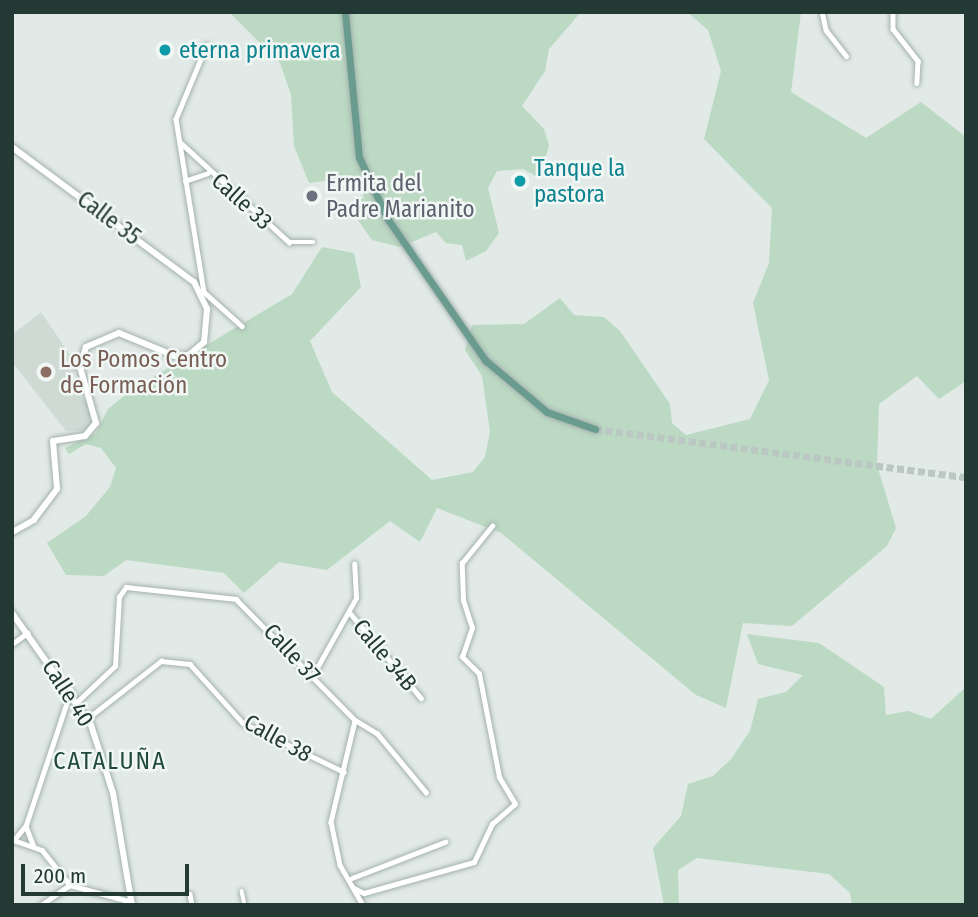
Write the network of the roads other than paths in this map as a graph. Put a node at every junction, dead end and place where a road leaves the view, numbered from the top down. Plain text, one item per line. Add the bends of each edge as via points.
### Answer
1 (345, 12) edge
2 (822, 12) edge
3 (893, 12) edge
4 (207, 45) dead end
5 (846, 56) dead end
6 (917, 83) dead end
7 (180, 142) junction
8 (12, 147) edge
9 (212, 175) junction
10 (185, 181) junction
11 (313, 242) dead end
12 (204, 292) junction
13 (242, 326) dead end
14 (595, 429) tunnel mouth
15 (492, 526) dead end
16 (12, 532) edge
17 (355, 564) dead end
18 (349, 612) junction
19 (12, 613) edge
20 (27, 633) junction
21 (12, 644) edge
22 (313, 675) junction
23 (71, 690) junction
24 (421, 698) dead end
25 (78, 701) junction
26 (88, 718) junction
27 (355, 720) junction
28 (344, 772) junction
29 (426, 792) dead end
30 (26, 825) junction
31 (13, 840) edge
32 (445, 842) dead end
33 (34, 846) junction
34 (351, 878) junction
35 (71, 885) junction
36 (354, 888) junction
37 (243, 891) dead end
38 (190, 894) dead end
39 (132, 903) edge
40 (41, 905) edge
41 (192, 905) edge
42 (245, 905) edge
43 (363, 905) edge

1 - 14 main road via 359,157 387,218 485,360 547,412
2 - 5 street via 826,30
3 - 6 street via 893,29 918,61
4 - 7 street via 179,103
7 - 9 street, Calle 33
7 - 10 street
8 - 12 street, Calle 35
9 - 10 street via 197,172
9 - 11 street, Calle 33 via 289,242
10 - 12 street
12 - 13 street
12 - 16 street via 204,342 195,352 175,356 119,332 86,347 80,367 96,424 85,436 54,441 57,489 34,520
15 - 36 street via 463,563 472,628 462,657 480,674 499,777 515,804 492,824 474,862 364,893
17 - 18 street via 359,585
18 - 22 street
18 - 24 street, Calle 34B
19 - 20 street, Calle 40
20 - 21 street
20 - 23 street, Calle 40
22 - 25 street, Calle 37 via 236,599 131,585 122,590 115,666
22 - 27 street, Calle 37
23 - 25 street, Calle 40
23 - 30 street
25 - 26 street, Calle 40
26 - 28 street, Calle 38 via 162,662 190,664 243,723
26 - 39 street, Calle 40 via 113,793
27 - 28 street
27 - 29 street, Calle 37 via 377,733
28 - 34 street via 331,807 332,839
30 - 31 street
30 - 33 street
31 - 33 street
32 - 34 street
33 - 35 street
34 - 36 street
35 - 39 street
35 - 40 street
36 - 43 street
37 - 42 street
38 - 41 street

